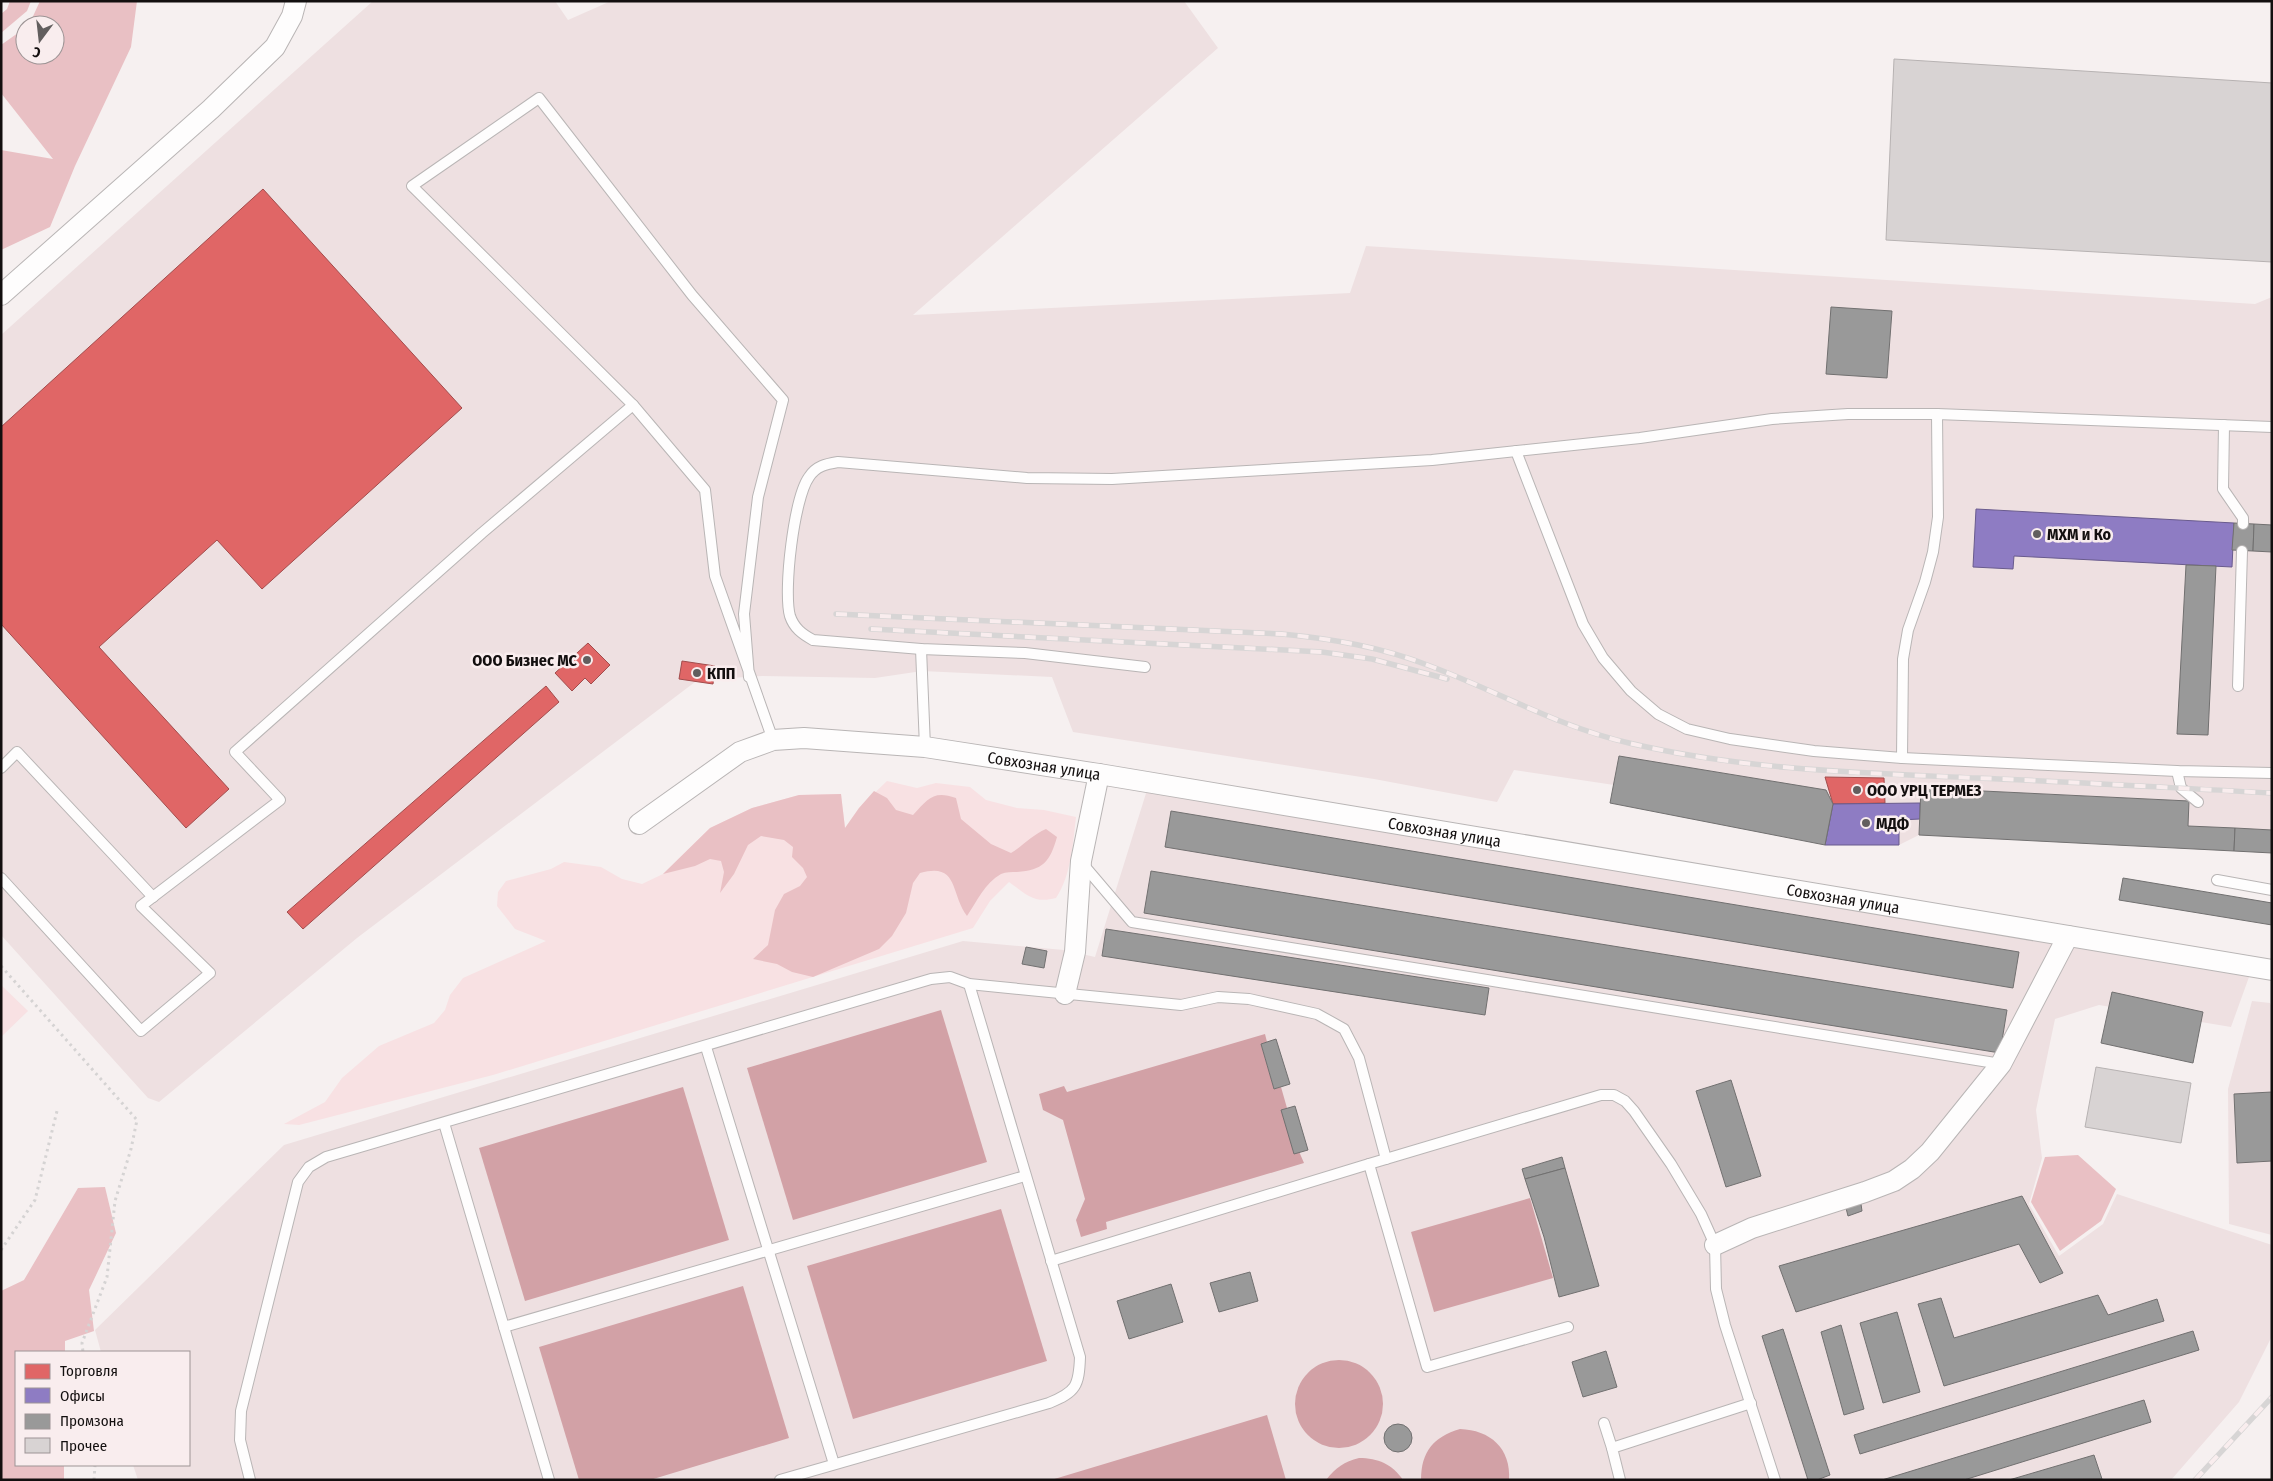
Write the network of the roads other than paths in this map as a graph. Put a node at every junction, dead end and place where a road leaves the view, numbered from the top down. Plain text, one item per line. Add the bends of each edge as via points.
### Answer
1 (296, 1) edge
2 (1, 295) edge
3 (633, 405) junction
4 (1938, 414) junction
5 (2224, 425) junction
6 (2272, 427) edge
7 (1516, 451) junction
8 (2243, 524) dead end
9 (2242, 551) dead end
10 (921, 649) junction
11 (1145, 667) dead end
12 (749, 677) junction
13 (2238, 686) dead end
14 (773, 740) junction
15 (925, 747) junction
16 (1902, 758) junction
17 (1, 768) edge
18 (2177, 770) junction
19 (2272, 772) edge
20 (1099, 774) junction
21 (2198, 802) dead end
22 (639, 824) dead end
23 (1081, 861) junction
24 (1, 878) edge
25 (2217, 880) dead end
26 (2272, 890) edge
27 (153, 897) junction
28 (2068, 936) junction
29 (2272, 970) edge
30 (969, 984) junction
31 (1065, 994) junction
32 (706, 1046) junction
33 (2001, 1064) junction
34 (444, 1123) junction
35 (1386, 1159) junction
36 (1369, 1164) junction
37 (1025, 1176) junction
38 (1715, 1245) junction
39 (769, 1250) junction
40 (1051, 1262) junction
41 (1568, 1326) dead end
42 (504, 1327) junction
43 (1751, 1403) junction
44 (1604, 1423) dead end
45 (1612, 1448) junction
46 (834, 1464) junction
47 (250, 1480) edge
48 (549, 1480) edge
49 (780, 1480) edge
50 (1620, 1480) edge
51 (1775, 1480) edge

1 - 2 street via 292,16 275,47 211,109
3 - 12 lane via 705,490 715,576
3 - 12 lane via 412,186 539,98 692,295 783,400 758,497 744,614
3 - 27 lane via 482,533 235,752 280,800
4 - 5 lane
4 - 7 lane via 1848,414 1772,419
4 - 16 lane via 1938,517 1929,567 1914,609 1903,659
5 - 6 lane
5 - 8 lane via 2222,489 2243,518
7 - 10 lane via 1432,460 1112,479 1027,478 838,462 820,465 809,476 797,512 788,603 799,632 813,640
7 - 16 lane via 1583,624 1603,658 1631,691 1658,714 1687,729 1730,739 1814,751
9 - 13 lane
10 - 11 lane via 1025,653
10 - 15 lane
12 - 14 lane
14 - 15 street, Совхозная улица via 804,738
14 - 22 street, Совхозная улица via 740,752
15 - 20 street, Совхозная улица
16 - 18 lane
17 - 27 lane via 17,752
18 - 19 lane
18 - 21 lane via 2181,788
20 - 23 street
20 - 28 street, Совхозная улица
23 - 31 street via 1074,952
23 - 33 lane via 1132,922
24 - 27 lane via 141,1031 210,973 140,906
25 - 26 lane
28 - 29 street, Совхозная улица
28 - 33 street
30 - 31 lane
30 - 32 lane via 950,977 931,979
30 - 37 lane
31 - 35 lane via 1181,1005 1218,997 1249,998 1317,1014 1344,1029 1359,1058
32 - 34 lane
32 - 39 lane
33 - 38 street via 1930,1152 1894,1181 1752,1228
34 - 42 lane
34 - 47 lane via 326,1157 309,1167 298,1182 240,1411 240,1440
35 - 36 lane
35 - 38 lane via 1601,1095 1614,1095 1634,1111 1671,1164
36 - 40 lane
36 - 41 lane via 1427,1367
37 - 39 lane
37 - 40 lane
38 - 43 lane via 1716,1289
39 - 42 lane
39 - 46 lane
40 - 46 lane via 1080,1357 1080,1378 1068,1395
42 - 48 lane
43 - 45 lane
43 - 51 lane
44 - 45 lane
45 - 50 lane
46 - 49 lane

